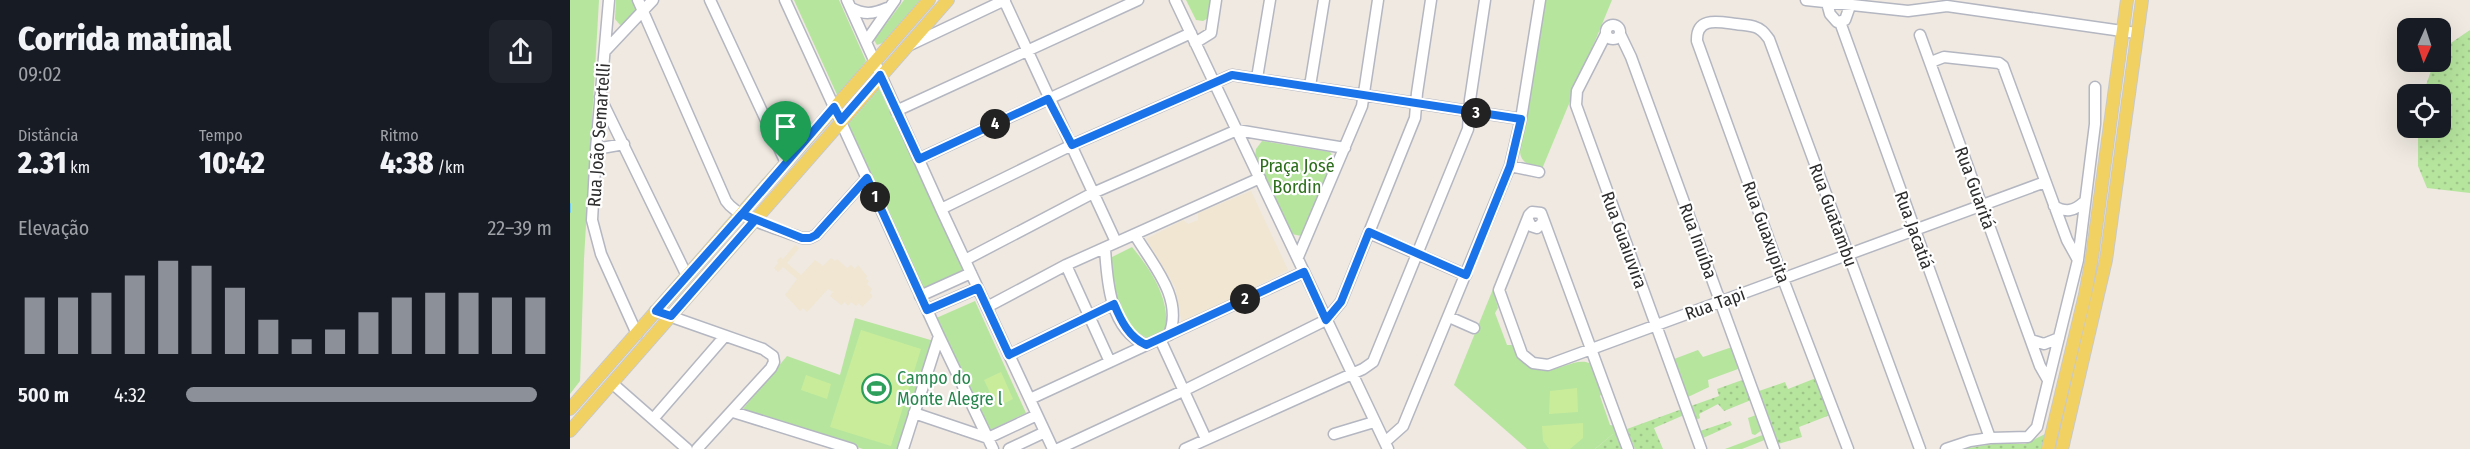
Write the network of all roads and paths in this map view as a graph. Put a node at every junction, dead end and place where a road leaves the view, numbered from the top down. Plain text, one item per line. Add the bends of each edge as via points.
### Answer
1 (609, 0) edge
2 (638, 0) edge
3 (653, 0) edge
4 (710, 0) edge
5 (785, 0) edge
6 (879, 0) edge
7 (929, 0) edge
8 (948, 0) edge
9 (1004, 0) edge
10 (1138, 0) edge
11 (1175, 0) edge
12 (1216, 0) edge
13 (1270, 0) edge
14 (1324, 0) edge
15 (1378, 0) edge
16 (1431, 0) edge
17 (1485, 0) edge
18 (1540, 0) edge
19 (1806, 0) edge
20 (1891, 0) edge
21 (1934, 0) edge
22 (2127, 0) edge
23 (2142, 0) edge
24 (892, 3) edge
25 (1827, 3) junction
26 (849, 4) edge
27 (1850, 6) junction
28 (1947, 6) junction
29 (1880, 10) junction
30 (643, 12) junction
31 (876, 13) junction
32 (1713, 21) joint
33 (1840, 22) junction
34 (874, 28) junction
35 (2122, 31) junction
36 (2136, 33) junction
37 (1620, 34) joint
38 (1920, 35) dead end
39 (1193, 38) junction
40 (867, 40) junction
41 (908, 46) junction
42 (605, 51) junction
43 (1027, 51) junction
44 (875, 61) junction
45 (1931, 62) junction
46 (880, 75) junction
47 (1257, 78) junction
48 (1213, 81) junction
49 (1310, 86) junction
50 (2095, 87) dead end
51 (1363, 94) junction
52 (600, 96) junction
53 (1048, 99) junction
54 (1416, 104) junction
55 (834, 107) junction
56 (896, 111) junction
57 (1469, 112) junction
58 (1521, 119) junction
59 (841, 120) junction
60 (1237, 130) junction
61 (624, 144) junction
62 (1072, 145) junction
63 (1345, 148) junction
64 (596, 149) junction
65 (919, 159) junction
66 (786, 163) junction
67 (1510, 166) junction
68 (1539, 172) dead end
69 (867, 178) junction
70 (1260, 178) junction
71 (2045, 183) junction
72 (1093, 193) junction
73 (2084, 202) junction
74 (1981, 206) junction
75 (2054, 206) junction
76 (941, 209) junction
77 (742, 214) junction
78 (755, 220) junction
79 (1914, 230) junction
80 (1369, 232) junction
81 (1135, 235) junction
82 (1116, 242) junction
83 (1105, 248) junction
84 (1416, 254) junction
85 (1847, 256) junction
86 (1298, 257) junction
87 (965, 260) junction
88 (2078, 260) junction
89 (1066, 265) junction
90 (1304, 272) junction
91 (970, 273) junction
92 (1466, 275) junction
93 (687, 276) junction
94 (1783, 279) junction
95 (978, 288) junction
96 (920, 296) junction
97 (1720, 303) junction
98 (1114, 304) junction
99 (987, 308) junction
100 (927, 310) junction
101 (656, 311) junction
102 (1089, 315) junction
103 (671, 316) junction
104 (1449, 317) junction
105 (1326, 320) junction
106 (1656, 326) junction
107 (1474, 328) dead end
108 (637, 334) junction
109 (725, 336) junction
110 (939, 336) junction
111 (1165, 337) junction
112 (2059, 338) junction
113 (2031, 340) junction
114 (1146, 345) junction
115 (1592, 350) junction
116 (1009, 355) junction
117 (1110, 362) junction
118 (1350, 374) junction
119 (2048, 380) junction
120 (613, 384) junction
121 (1185, 390) junction
122 (1030, 399) junction
123 (570, 410) edge
124 (733, 412) junction
125 (914, 413) junction
126 (1037, 415) junction
127 (653, 419) junction
128 (1374, 422) junction
129 (571, 429) edge
130 (1045, 432) junction
131 (1334, 434) dead end
132 (1990, 438) junction
133 (1206, 439) junction
134 (991, 444) edge
135 (1386, 445) edge
136 (687, 449) edge
137 (697, 449) edge
138 (852, 449) edge
139 (903, 449) edge
140 (1009, 449) edge
141 (1053, 449) edge
142 (1058, 449) edge
143 (1185, 449) edge
144 (1628, 449) edge
145 (1701, 449) edge
146 (1773, 449) edge
147 (1848, 449) edge
148 (1920, 449) edge
149 (1946, 449) edge
150 (2048, 449) edge
151 (2062, 449) edge

1 - 42 street, Rua João Semartelli
2 - 30 street
3 - 30 street
4 - 66 street
5 - 55 street
6 - 31 street
7 - 44 main road
8 - 41 main road
9 - 41 street
9 - 43 street
10 - 43 street
11 - 39 street
12 - 39 street via 1211,33
13 - 47 street
14 - 49 street
15 - 51 street
16 - 54 street
17 - 57 street
18 - 58 street
19 - 25 street
20 - 29 street
21 - 28 street
22 - 35 main road
23 - 36 main road
24 - 31 street
24 - 34 street
25 - 27 street
25 - 33 street, Rua Jacatiá via 1832,19
26 - 31 street via 859,12
26 - 40 street
27 - 29 street
27 - 33 street via 1845,20
28 - 29 street
28 - 35 street
30 - 42 street
30 - 77 street via 726,201
31 - 34 street
32 - 85 street, Rua Guatambu via 1756,27 1769,39
32 - 94 street, Rua Guaxupita via 1700,27 1697,41
33 - 79 street, Rua Jacatiá
34 - 40 street
35 - 36 street
35 - 150 main road via 2092,257
36 - 151 main road via 2106,260
37 - 97 street, Rua Inuíba
37 - 106 street, Rua Guaiuvira via 1613,39 1606,34 1577,92 1576,105
38 - 45 street, Rua Guaritá
39 - 48 street
39 - 53 street
40 - 44 street
41 - 46 main road
42 - 52 street, Rua João Semartelli
43 - 53 street
43 - 56 street
44 - 46 street
44 - 55 main road
45 - 71 street via 1944,57 2003,66
45 - 74 street, Rua Guaritá
46 - 56 street
46 - 59 main road
47 - 48 street via 1232,75
47 - 49 street
48 - 60 street
48 - 62 street
49 - 51 street
50 - 73 street via 2095,124
51 - 54 street
51 - 63 street
52 - 61 street
52 - 64 street, Rua João Semartelli
53 - 62 street
53 - 65 street
54 - 57 street
54 - 80 street via 1415,118
55 - 59 street
55 - 66 main road
56 - 65 street
57 - 58 street
57 - 84 street via 1468,129
58 - 67 street
59 - 69 street
59 - 78 main road
60 - 63 street
60 - 70 street
60 - 72 street
61 - 64 street
61 - 93 street
62 - 72 street
62 - 76 street
63 - 86 street
64 - 108 street, Rua João Semartelli via 592,220 601,254
65 - 76 street
66 - 77 main road
67 - 68 street
67 - 92 street
69 - 78 street via 810,238
69 - 96 street
70 - 81 street
70 - 86 street
71 - 74 street, Rua Tapi
71 - 75 street
72 - 82 street
72 - 87 street
73 - 75 street via 2072,210
73 - 88 street
74 - 79 street, Rua Tapi
74 - 113 street, Rua Guaritá
75 - 88 street
76 - 87 street
77 - 78 street
77 - 93 main road
78 - 103 main road
79 - 85 street, Rua Tapi
79 - 132 street, Rua Jacatiá
80 - 84 street
80 - 105 street via 1341,302
81 - 82 street
81 - 111 street via 1166,287 1173,324
82 - 83 street
83 - 89 street
83 - 98 street via 1107,282
84 - 92 street
84 - 118 street via 1373,362
85 - 94 street, Rua Tapi
85 - 148 street, Rua Guatambu
86 - 90 street
87 - 91 street
88 - 112 street
89 - 99 street
89 - 102 street
90 - 105 street
90 - 111 street
91 - 95 street
91 - 96 street
92 - 104 street
93 - 101 main road
94 - 97 street, Rua Tapi
94 - 147 street, Rua Guaxupita
95 - 99 street
95 - 100 street
96 - 100 street
97 - 106 street, Rua Tapi
97 - 146 street, Rua Inuíba
98 - 102 street
98 - 114 street via 1136,341
99 - 116 street
100 - 110 street
101 - 103 street
101 - 108 main road
102 - 116 street
102 - 117 street
103 - 109 street
103 - 120 main road
104 - 107 street
104 - 135 street via 1404,426
105 - 118 street
105 - 121 street
106 - 115 street, Rua Tapi
106 - 145 street, Rua Guaiuvira
108 - 123 main road
109 - 124 street via 770,352 774,362
109 - 127 street
110 - 125 street
110 - 134 street
111 - 114 street
111 - 121 street
112 - 113 street via 2044,344
112 - 119 street
113 - 119 street, Rua Guaritá
114 - 117 street
115 - 115 street, Rua Tapi via 1548,365 1533,363 1522,354 1499,290 1528,220 1537,228 1544,221
115 - 144 street
116 - 122 street
117 - 122 street
118 - 128 street
118 - 133 street
119 - 132 street via 2034,432 2022,438
120 - 127 street
120 - 129 main road
121 - 133 street
121 - 142 street
122 - 126 street
124 - 137 street
124 - 138 street
125 - 134 street
125 - 139 street
126 - 130 street
126 - 134 street
127 - 136 street
128 - 131 street
128 - 135 street
130 - 140 street
130 - 141 street
132 - 149 street
133 - 143 street

